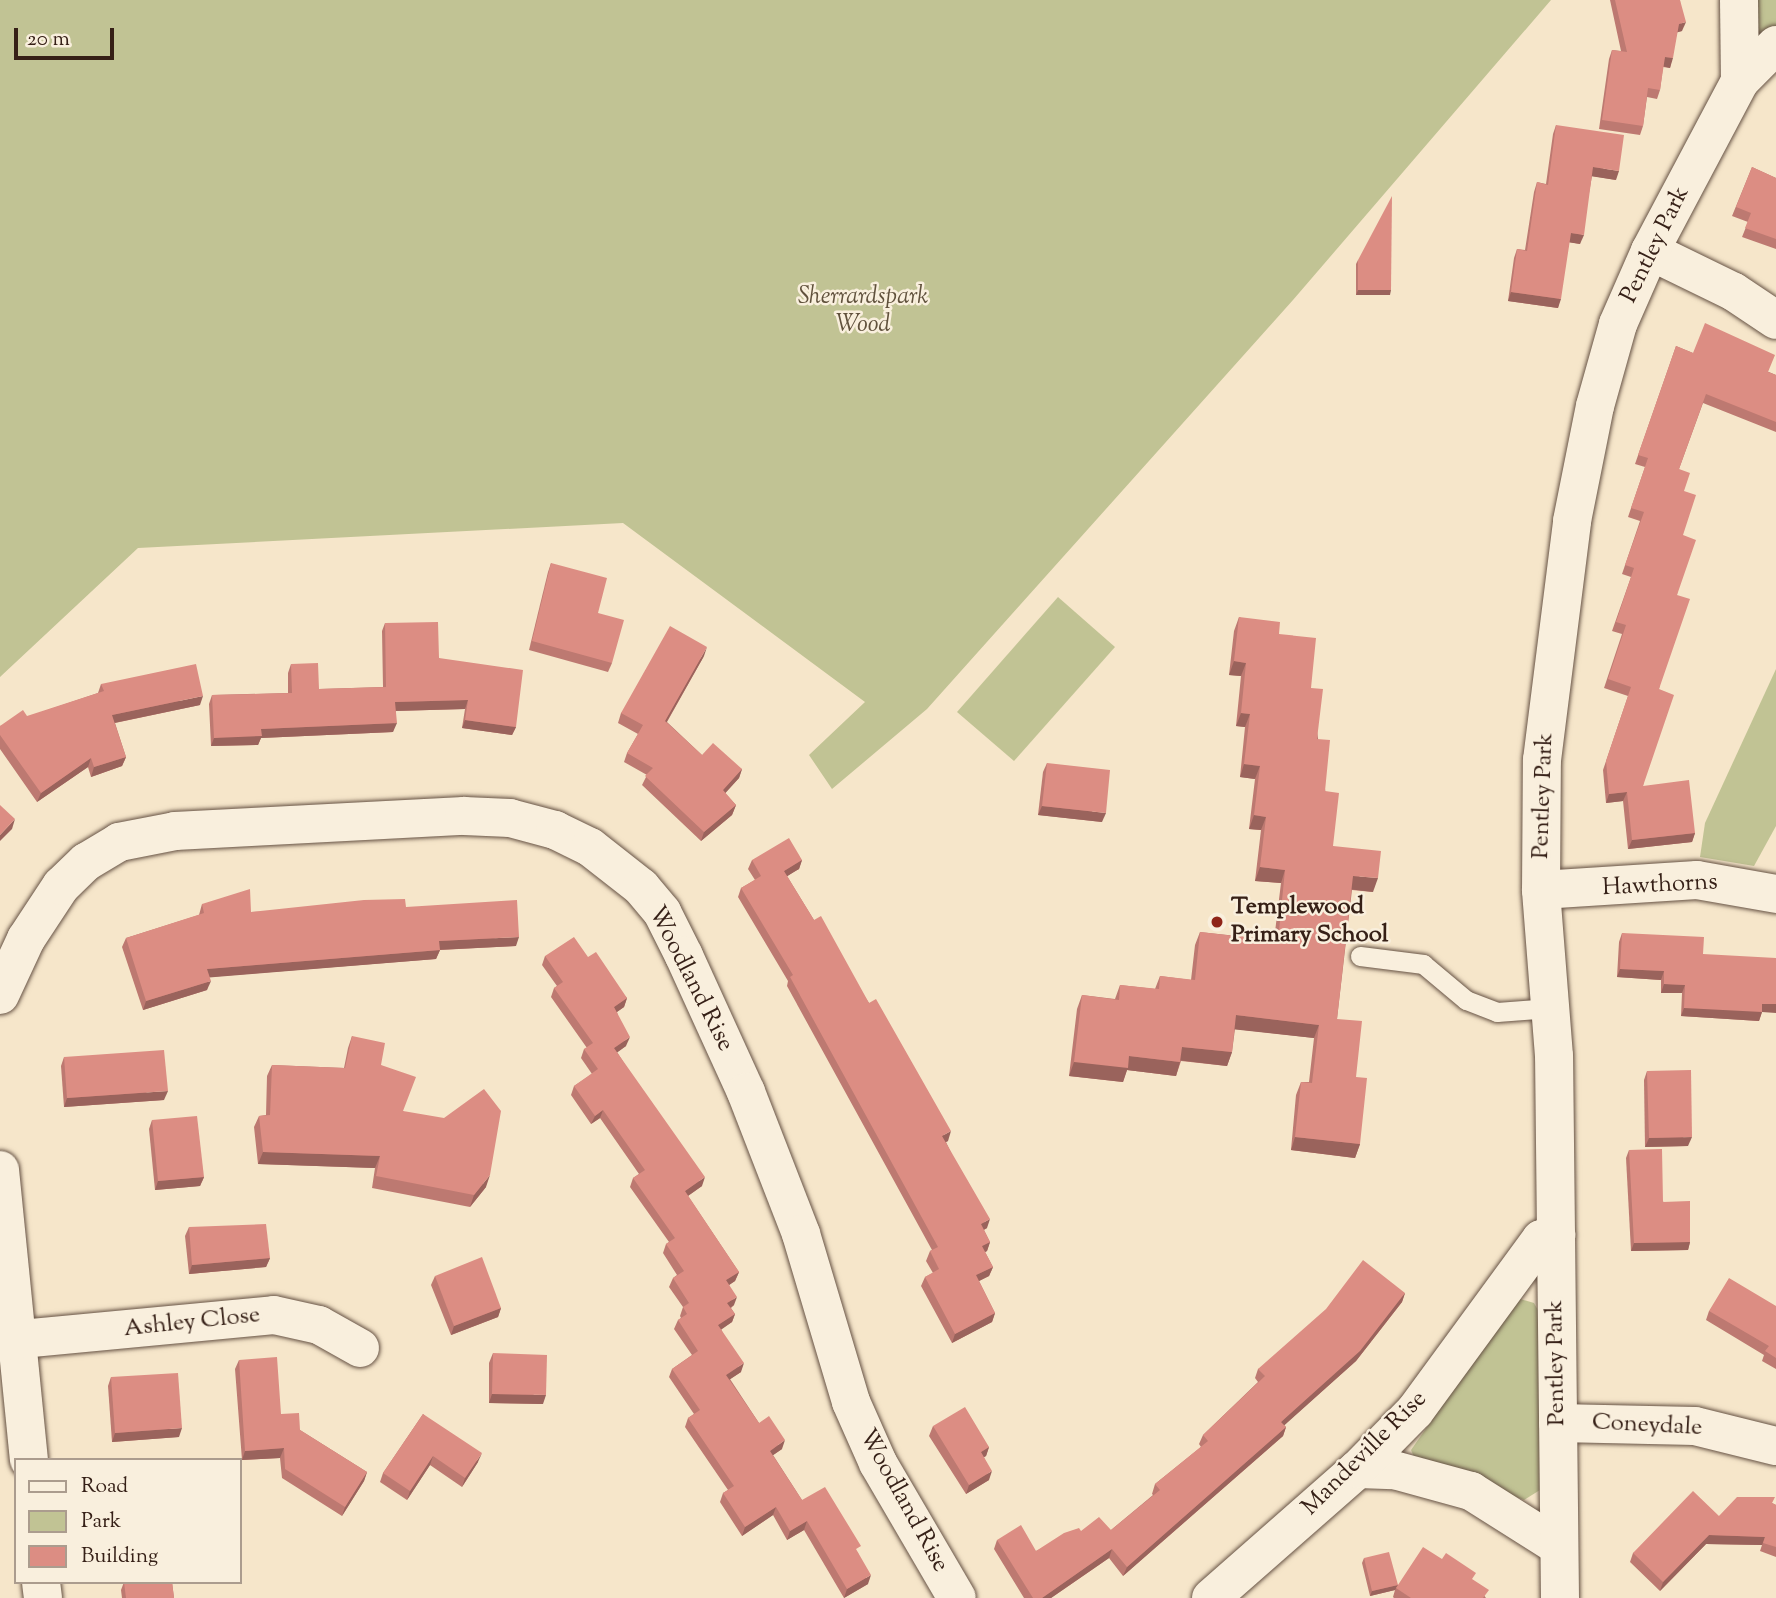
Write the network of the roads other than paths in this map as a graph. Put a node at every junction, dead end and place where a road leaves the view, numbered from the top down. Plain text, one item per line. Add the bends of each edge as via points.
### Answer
1 (1739, 0) edge
2 (1776, 45) edge
3 (1740, 81) junction
4 (1650, 251) junction
5 (1776, 320) edge
6 (1541, 890) junction
7 (1776, 894) edge
8 (1360, 956) dead end
9 (0, 995) edge
10 (1550, 1008) junction
11 (0, 1170) edge
12 (1556, 1235) junction
13 (8, 1341) edge
14 (360, 1348) dead end
15 (1559, 1423) junction
16 (1776, 1446) edge
17 (29, 1458) edge
18 (1358, 1469) junction
19 (1558, 1546) junction
20 (957, 1598) edge
21 (1212, 1598) edge
22 (1560, 1598) edge

1 - 3 street via 1743,34
2 - 3 street, Pentley Park
3 - 4 street, Pentley Park
4 - 5 street via 1734,292
4 - 6 street, Pentley Park via 1618,324 1595,406 1572,521 1542,760
6 - 7 street, Hawthorns via 1697,880
6 - 10 street, Pentley Park
8 - 10 lane via 1423,964 1466,1000 1497,1012
9 - 20 street, Woodland Rise via 26,939 61,886 86,862 119,842 175,831 464,816 510,818 555,830 590,847 640,887 662,912 684,956 746,1092 801,1234 851,1402 884,1474
10 - 12 street, Pentley Park
11 - 13 street
12 - 15 street, Pentley Park
12 - 18 street, Mandeville Rise via 1541,1239 1415,1411
13 - 14 street, Ashley Close via 274,1315 319,1325
13 - 17 street
15 - 16 street, Coneydale via 1695,1426
15 - 19 street, Pentley Park
18 - 19 street via 1394,1470 1471,1491
18 - 21 street, Mandeville Rise
19 - 22 street, Pentley Park

